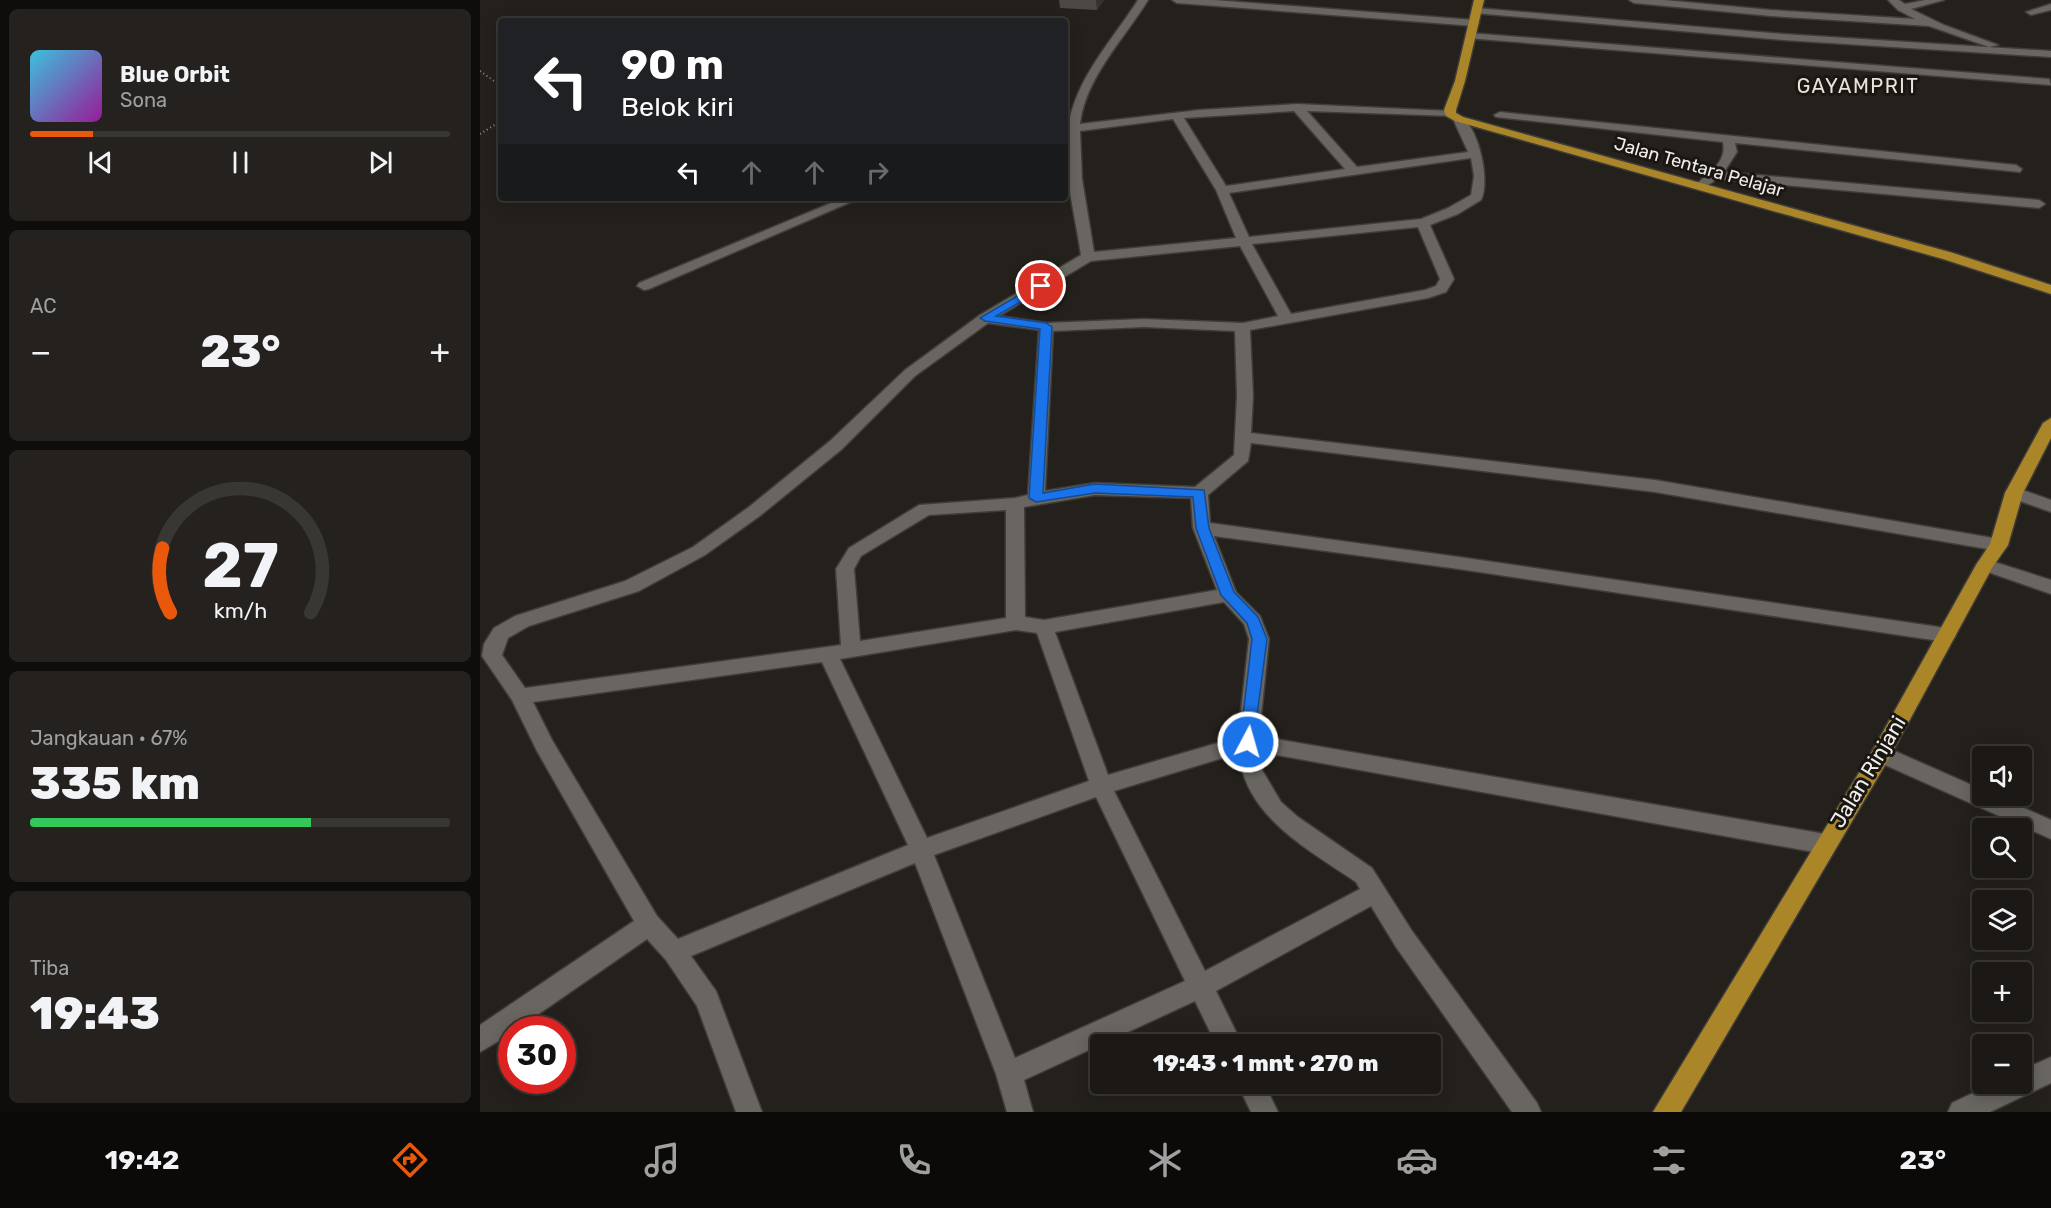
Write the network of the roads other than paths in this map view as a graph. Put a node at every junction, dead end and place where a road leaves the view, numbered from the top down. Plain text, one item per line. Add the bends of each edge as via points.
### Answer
1 (1143, 0) edge
2 (1177, 0) edge
3 (1634, 0) edge
4 (1939, 0) edge
5 (1653, 2) junction
6 (1897, 4) edge
7 (2051, 7) edge
8 (2031, 12) dead end
9 (1475, 18) edge
10 (1930, 23) junction
11 (1650, 24) junction
12 (1779, 29) junction
13 (2026, 54) junction
14 (2051, 54) edge
15 (2049, 82) dead end
16 (1297, 107) junction
17 (1500, 115) dead end
18 (1177, 116) junction
19 (1455, 116) junction
20 (1073, 117) edge
21 (1729, 140) junction
22 (1477, 154) junction
23 (2016, 169) dead end
24 (1353, 170) junction
25 (1717, 175) junction
26 (1701, 186) junction
27 (1222, 190) junction
28 (847, 201) edge
29 (2039, 204) dead end
30 (1423, 223) junction
31 (1244, 241) junction
32 (1088, 257) junction
33 (644, 286) dead end
34 (2051, 290) edge
35 (985, 318) junction
36 (1286, 318) junction
37 (1046, 327) junction
38 (1243, 327) junction
39 (2051, 423) edge
40 (1243, 437) junction
41 (1199, 493) junction
42 (2014, 493) junction
43 (1036, 498) junction
44 (1015, 504) junction
45 (2051, 506) edge
46 (1202, 528) junction
47 (1999, 545) junction
48 (1985, 565) junction
49 (2051, 587) edge
50 (1228, 595) junction
51 (1016, 623) junction
52 (1044, 627) junction
53 (1946, 635) junction
54 (850, 649) junction
55 (828, 654) junction
56 (520, 696) junction
57 (1248, 742) junction
58 (1879, 756) junction
59 (1101, 786) junction
60 (2051, 830) edge
61 (1826, 844) junction
62 (921, 850) junction
63 (1376, 892) junction
64 (649, 924) junction
65 (674, 952) junction
66 (1199, 987) junction
67 (1224, 1034) edge
68 (480, 1040) edge
69 (2051, 1070) edge
70 (1009, 1074) junction
71 (1256, 1094) edge
72 (1672, 1108) edge
73 (749, 1112) edge
74 (1020, 1112) edge
75 (1265, 1112) edge
76 (1528, 1112) edge
77 (1961, 1112) edge

1 - 20 street via 1090,81
2 - 9 street
3 - 5 street
4 - 6 street
5 - 11 street
5 - 12 street
6 - 10 street
7 - 8 street
9 - 11 street
9 - 15 street
9 - 19 main road
10 - 12 street
10 - 13 street
11 - 12 street
12 - 13 street
13 - 14 street
16 - 18 street
16 - 19 street
16 - 24 street
17 - 21 street
18 - 20 street
18 - 27 street
19 - 22 street
19 - 26 main road, Jalan Tentara Pelajar via 1488,129
20 - 32 street via 1072,149
21 - 23 street
21 - 25 street via 1731,152
22 - 24 street
22 - 30 street via 1481,186 1477,197
24 - 27 street
25 - 26 street
25 - 29 street
26 - 34 main road, Jalan Tentara Pelajar via 1948,256
27 - 31 street
28 - 33 street
30 - 31 street
30 - 36 street via 1447,279 1441,289
31 - 32 street
31 - 36 street
32 - 35 street
35 - 37 street
35 - 56 street via 910,373 836,445 755,512 699,551 632,586 522,621 501,633 492,656
36 - 38 street
37 - 38 street via 1144,323
37 - 43 street
38 - 40 street
39 - 42 main road, Jalan Rinjani
40 - 41 street via 1242,457
40 - 47 street via 1655,486
41 - 43 street via 1095,489
41 - 46 street
42 - 45 street
42 - 47 main road, Jalan Rinjani
43 - 44 street
44 - 51 street
44 - 54 street via 925,509 855,552 845,569
46 - 50 street
46 - 53 street
47 - 48 main road, Jalan Rinjani
48 - 49 street
48 - 53 main road, Jalan Rinjani
50 - 52 street
50 - 57 street via 1253,621 1259,639
51 - 52 street
51 - 54 street
52 - 59 street
53 - 58 main road, Jalan Rinjani
54 - 55 street
55 - 56 street
55 - 62 street
56 - 64 street via 544,746
57 - 59 street
57 - 61 street
57 - 63 street via 1251,771 1273,809 1364,875
58 - 60 street
58 - 61 main road, Jalan Rinjani
59 - 62 street
59 - 66 street
61 - 72 main road, Jalan Rinjani
62 - 65 street
62 - 70 street
63 - 66 street
63 - 76 street via 1404,939
64 - 65 street
64 - 68 street
65 - 73 street via 707,999
66 - 67 street
66 - 70 street
69 - 77 street
70 - 74 street
71 - 75 street

